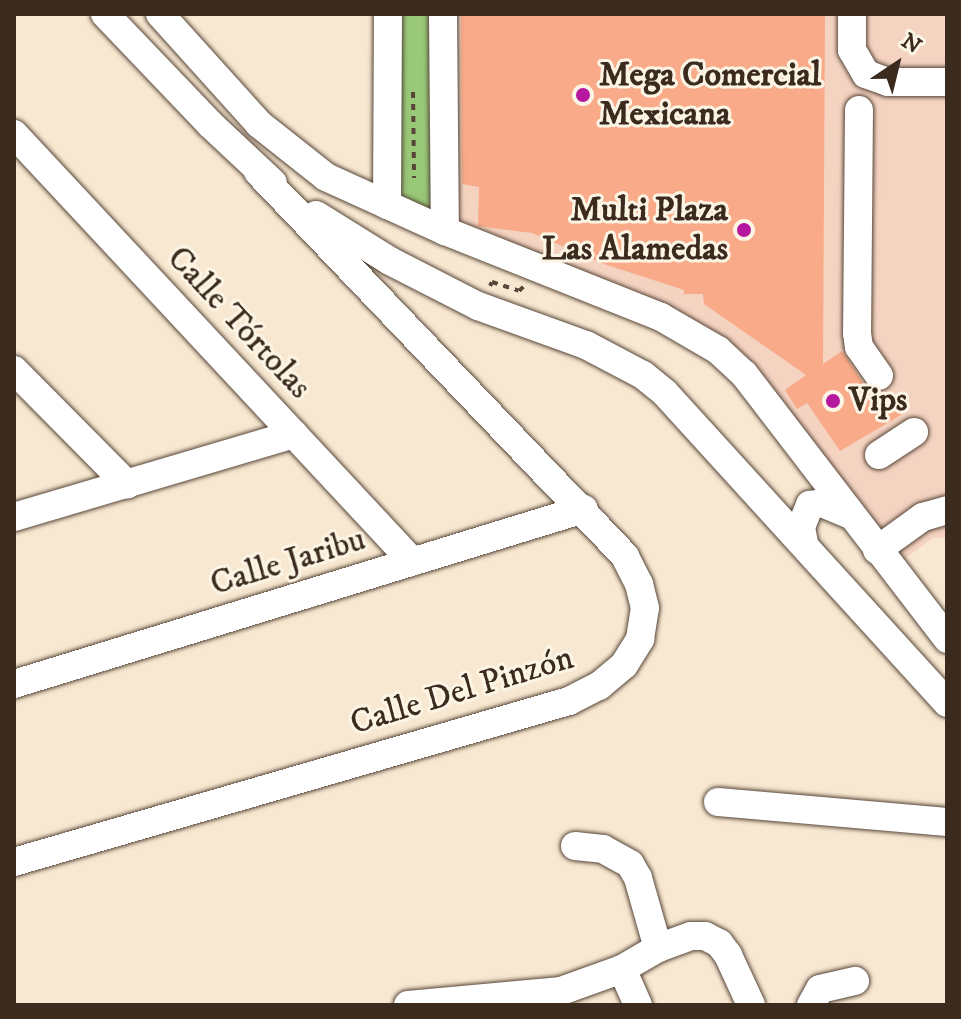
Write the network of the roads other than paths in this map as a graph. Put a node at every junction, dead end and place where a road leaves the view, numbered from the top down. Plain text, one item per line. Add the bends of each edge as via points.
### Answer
1 (105, 14) edge
2 (160, 14) edge
3 (388, 14) edge
4 (443, 14) edge
5 (852, 26) edge
6 (944, 82) edge
7 (859, 110) dead end
8 (14, 134) edge
9 (258, 172) junction
10 (387, 205) junction
11 (445, 231) junction
12 (435, 285) junction
13 (430, 347) junction
14 (14, 370) edge
15 (879, 376) dead end
16 (914, 432) dead end
17 (294, 434) junction
18 (879, 455) dead end
19 (127, 484) junction
20 (584, 509) junction
21 (945, 511) edge
22 (851, 515) junction
23 (14, 517) edge
24 (804, 543) junction
25 (883, 556) junction
26 (412, 561) junction
27 (946, 637) edge
28 (14, 684) edge
29 (947, 703) edge
30 (718, 802) dead end
31 (947, 822) edge
32 (575, 846) dead end
33 (14, 862) edge
34 (658, 948) junction
35 (622, 969) junction
36 (855, 981) dead end
37 (408, 1005) edge
38 (638, 1005) edge
39 (751, 1005) edge
40 (811, 1005) edge

1 - 9 street
2 - 10 street via 291,153 326,177
3 - 10 street
4 - 11 street
5 - 6 street via 857,64 877,81
7 - 15 street via 857,333 859,347
8 - 17 street, Calle Tórtolas
9 - 12 street via 345,234
9 - 13 street, Calle Del Pinzón
10 - 11 street
11 - 22 street via 661,317 718,350 744,374
12 - 13 street via 417,316
12 - 24 street via 506,318 586,345 643,375
13 - 20 street, Calle Del Pinzón
14 - 19 street
16 - 18 street
17 - 19 street
17 - 26 street, Calle Tórtolas
19 - 23 street
20 - 26 street, Calle Jaribu
20 - 33 street, Calle Del Pinzón via 625,556 645,608 640,639 624,665 599,686 569,701
21 - 25 street via 934,527
22 - 24 street via 822,503 810,505 801,527
22 - 25 street
24 - 29 street
25 - 27 street
26 - 28 street, Calle Jaribu
30 - 31 street
32 - 34 street via 603,849 630,864
34 - 35 street
34 - 39 street via 691,936 719,943
35 - 37 street via 561,991
35 - 38 street
36 - 40 street via 820,989

